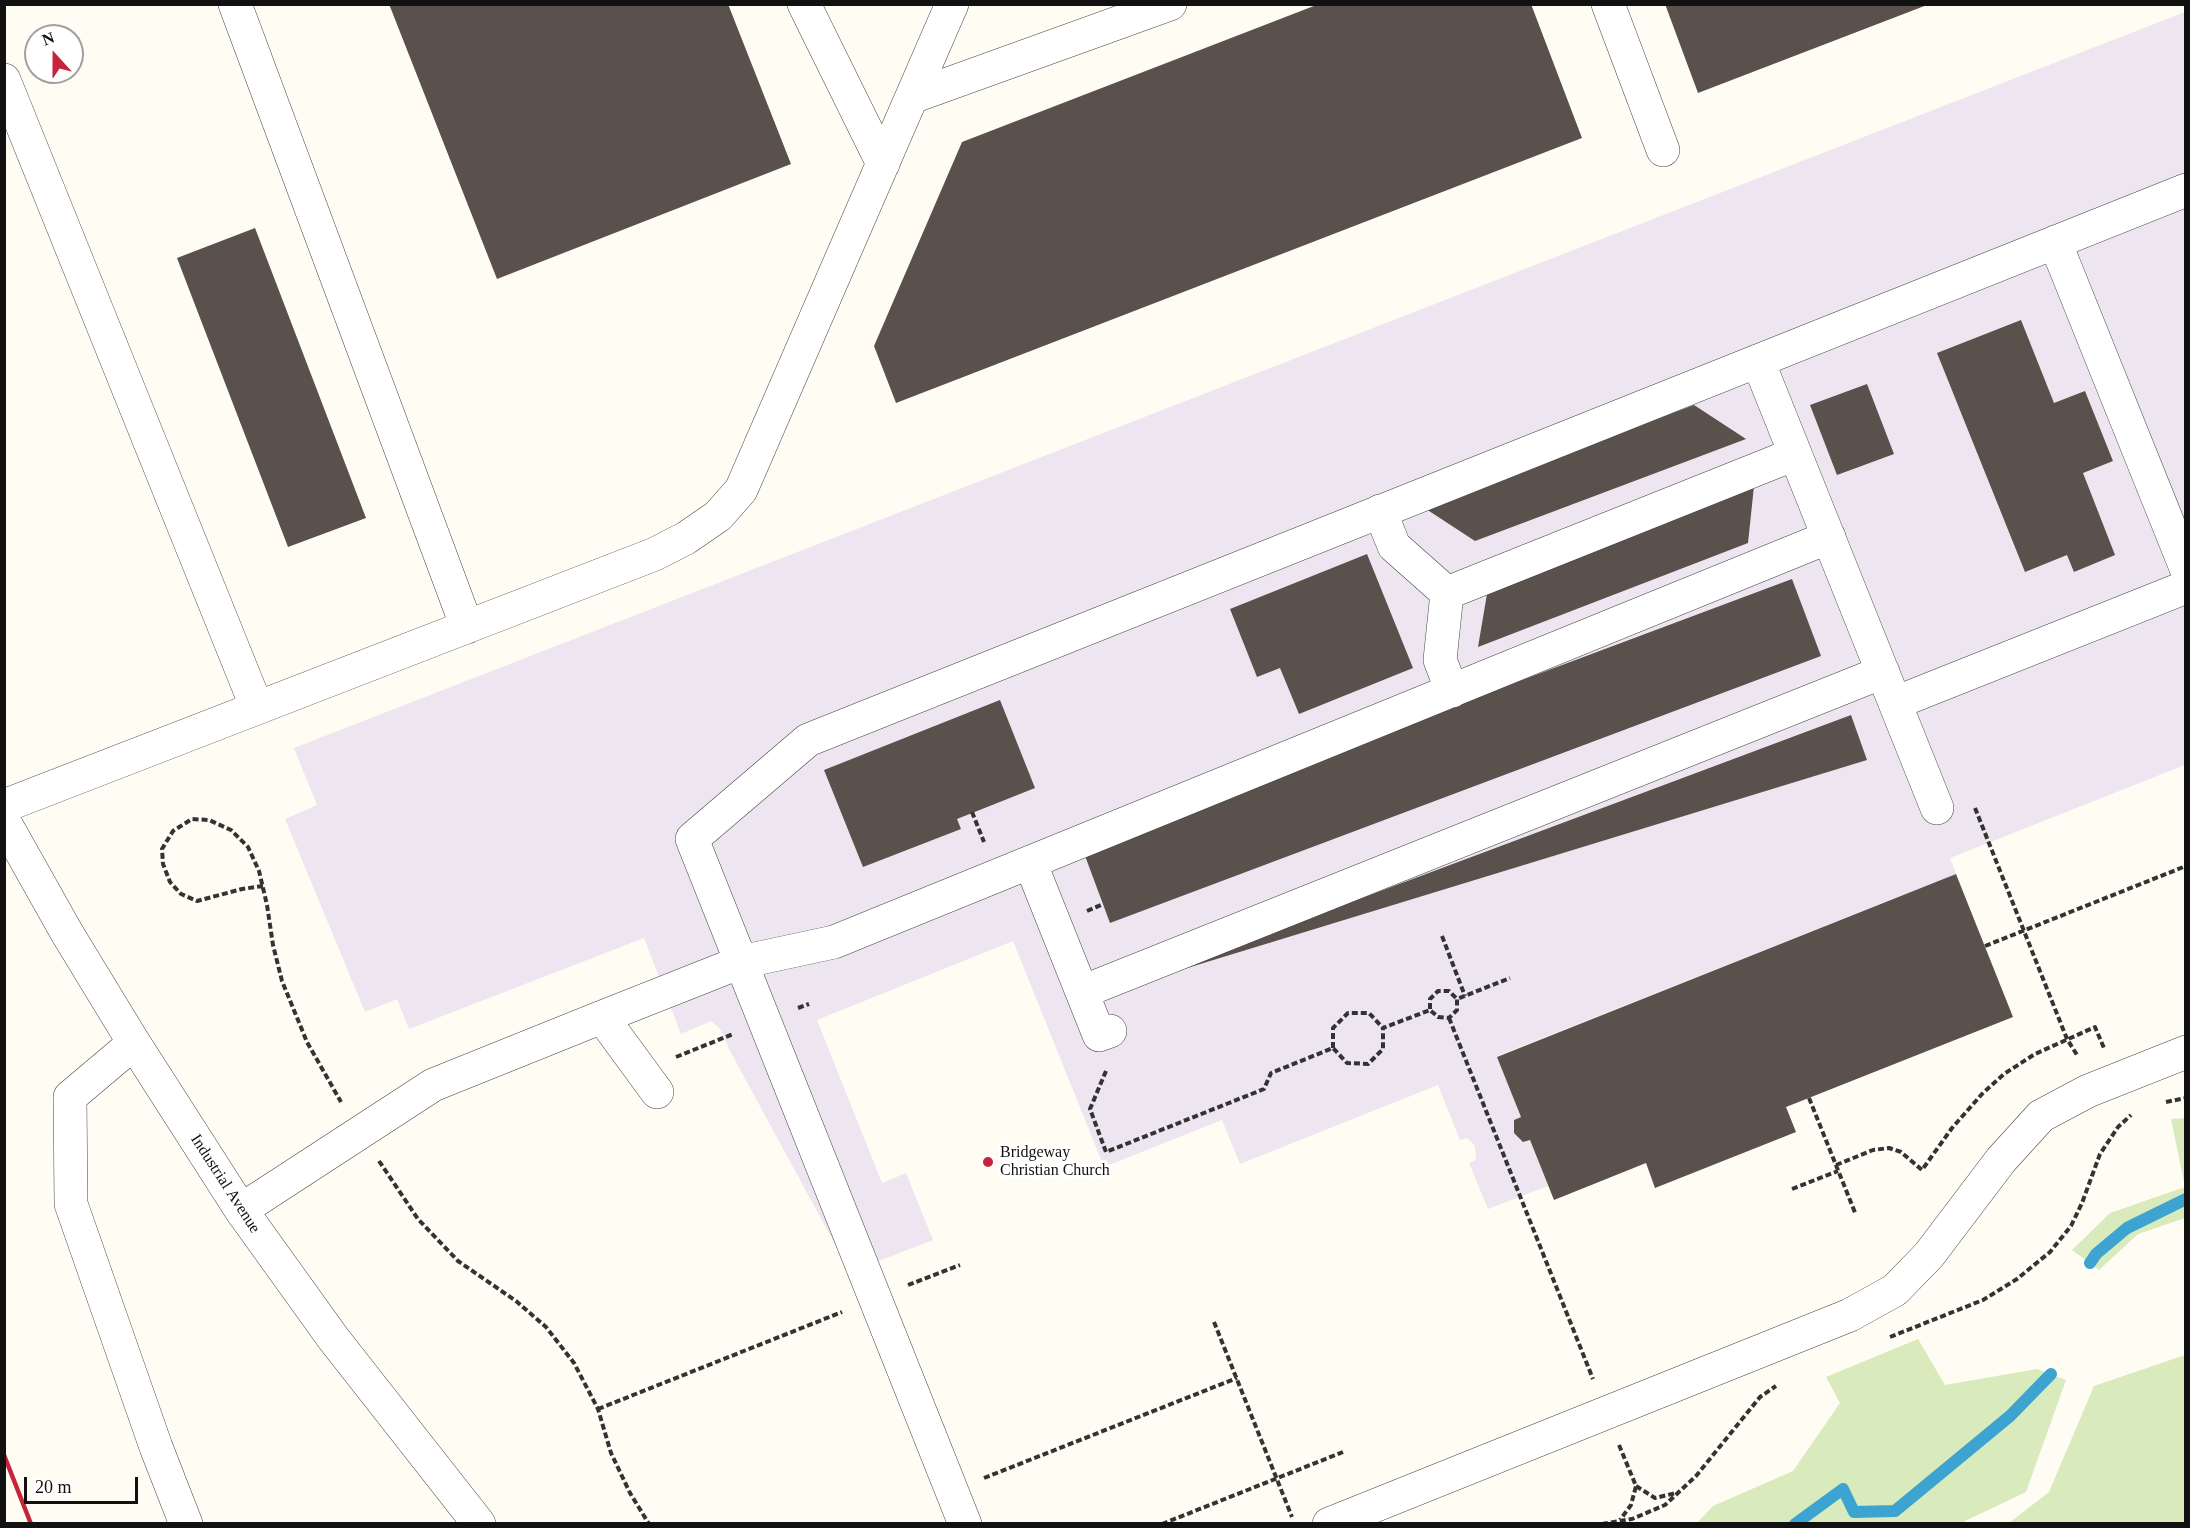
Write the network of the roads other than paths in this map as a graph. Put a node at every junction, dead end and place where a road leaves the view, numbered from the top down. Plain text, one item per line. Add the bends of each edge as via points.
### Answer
1 (235, 4) edge
2 (804, 4) edge
3 (952, 4) edge
4 (1170, 4) edge
5 (1608, 4) edge
6 (4, 80) edge
7 (912, 97) junction
8 (1663, 150) dead end
9 (883, 164) junction
10 (2186, 190) edge
11 (2055, 242) junction
12 (1758, 361) junction
13 (1795, 454) junction
14 (1380, 512) junction
15 (1829, 537) junction
16 (2186, 568) edge
17 (2186, 587) edge
18 (1447, 593) junction
19 (467, 627) junction
20 (1883, 672) junction
21 (1452, 691) junction
22 (1895, 703) junction
23 (257, 708) junction
24 (4, 806) edge
25 (1937, 808) dead end
26 (4, 821) edge
27 (1030, 862) junction
28 (741, 962) junction
29 (1082, 992) junction
30 (602, 1017) junction
31 (1110, 1031) road end
32 (134, 1043) junction
33 (2186, 1052) edge
34 (649, 1081) road end
35 (241, 1210) junction
36 (186, 1524) edge
37 (478, 1524) edge
38 (966, 1524) edge
39 (1329, 1524) edge

1 - 19 street
2 - 9 street
3 - 7 street
4 - 7 street
5 - 8 street
6 - 23 street
7 - 9 street
9 - 19 street via 741,490 718,516 655,554
10 - 11 street
11 - 12 street
11 - 16 street
12 - 13 street
12 - 14 street
13 - 15 street
13 - 18 street
14 - 18 street via 1394,546
14 - 28 street via 808,740 692,839
15 - 20 street
15 - 21 street
17 - 22 street
18 - 21 street via 1440,660
19 - 23 street
20 - 22 street
20 - 29 street
21 - 27 street
22 - 25 street
23 - 24 street
26 - 32 street, Industrial Avenue
27 - 28 street via 834,942
27 - 29 street
28 - 30 street
28 - 38 street
29 - 31 street via 1100,1035
30 - 34 street
30 - 35 street via 433,1085
32 - 35 street, Industrial Avenue
32 - 36 street via 70,1097 71,1204
33 - 39 street via 2088,1091 2042,1116 2001,1160 1929,1255 1895,1290 1851,1315
35 - 37 street, Industrial Avenue via 333,1338

